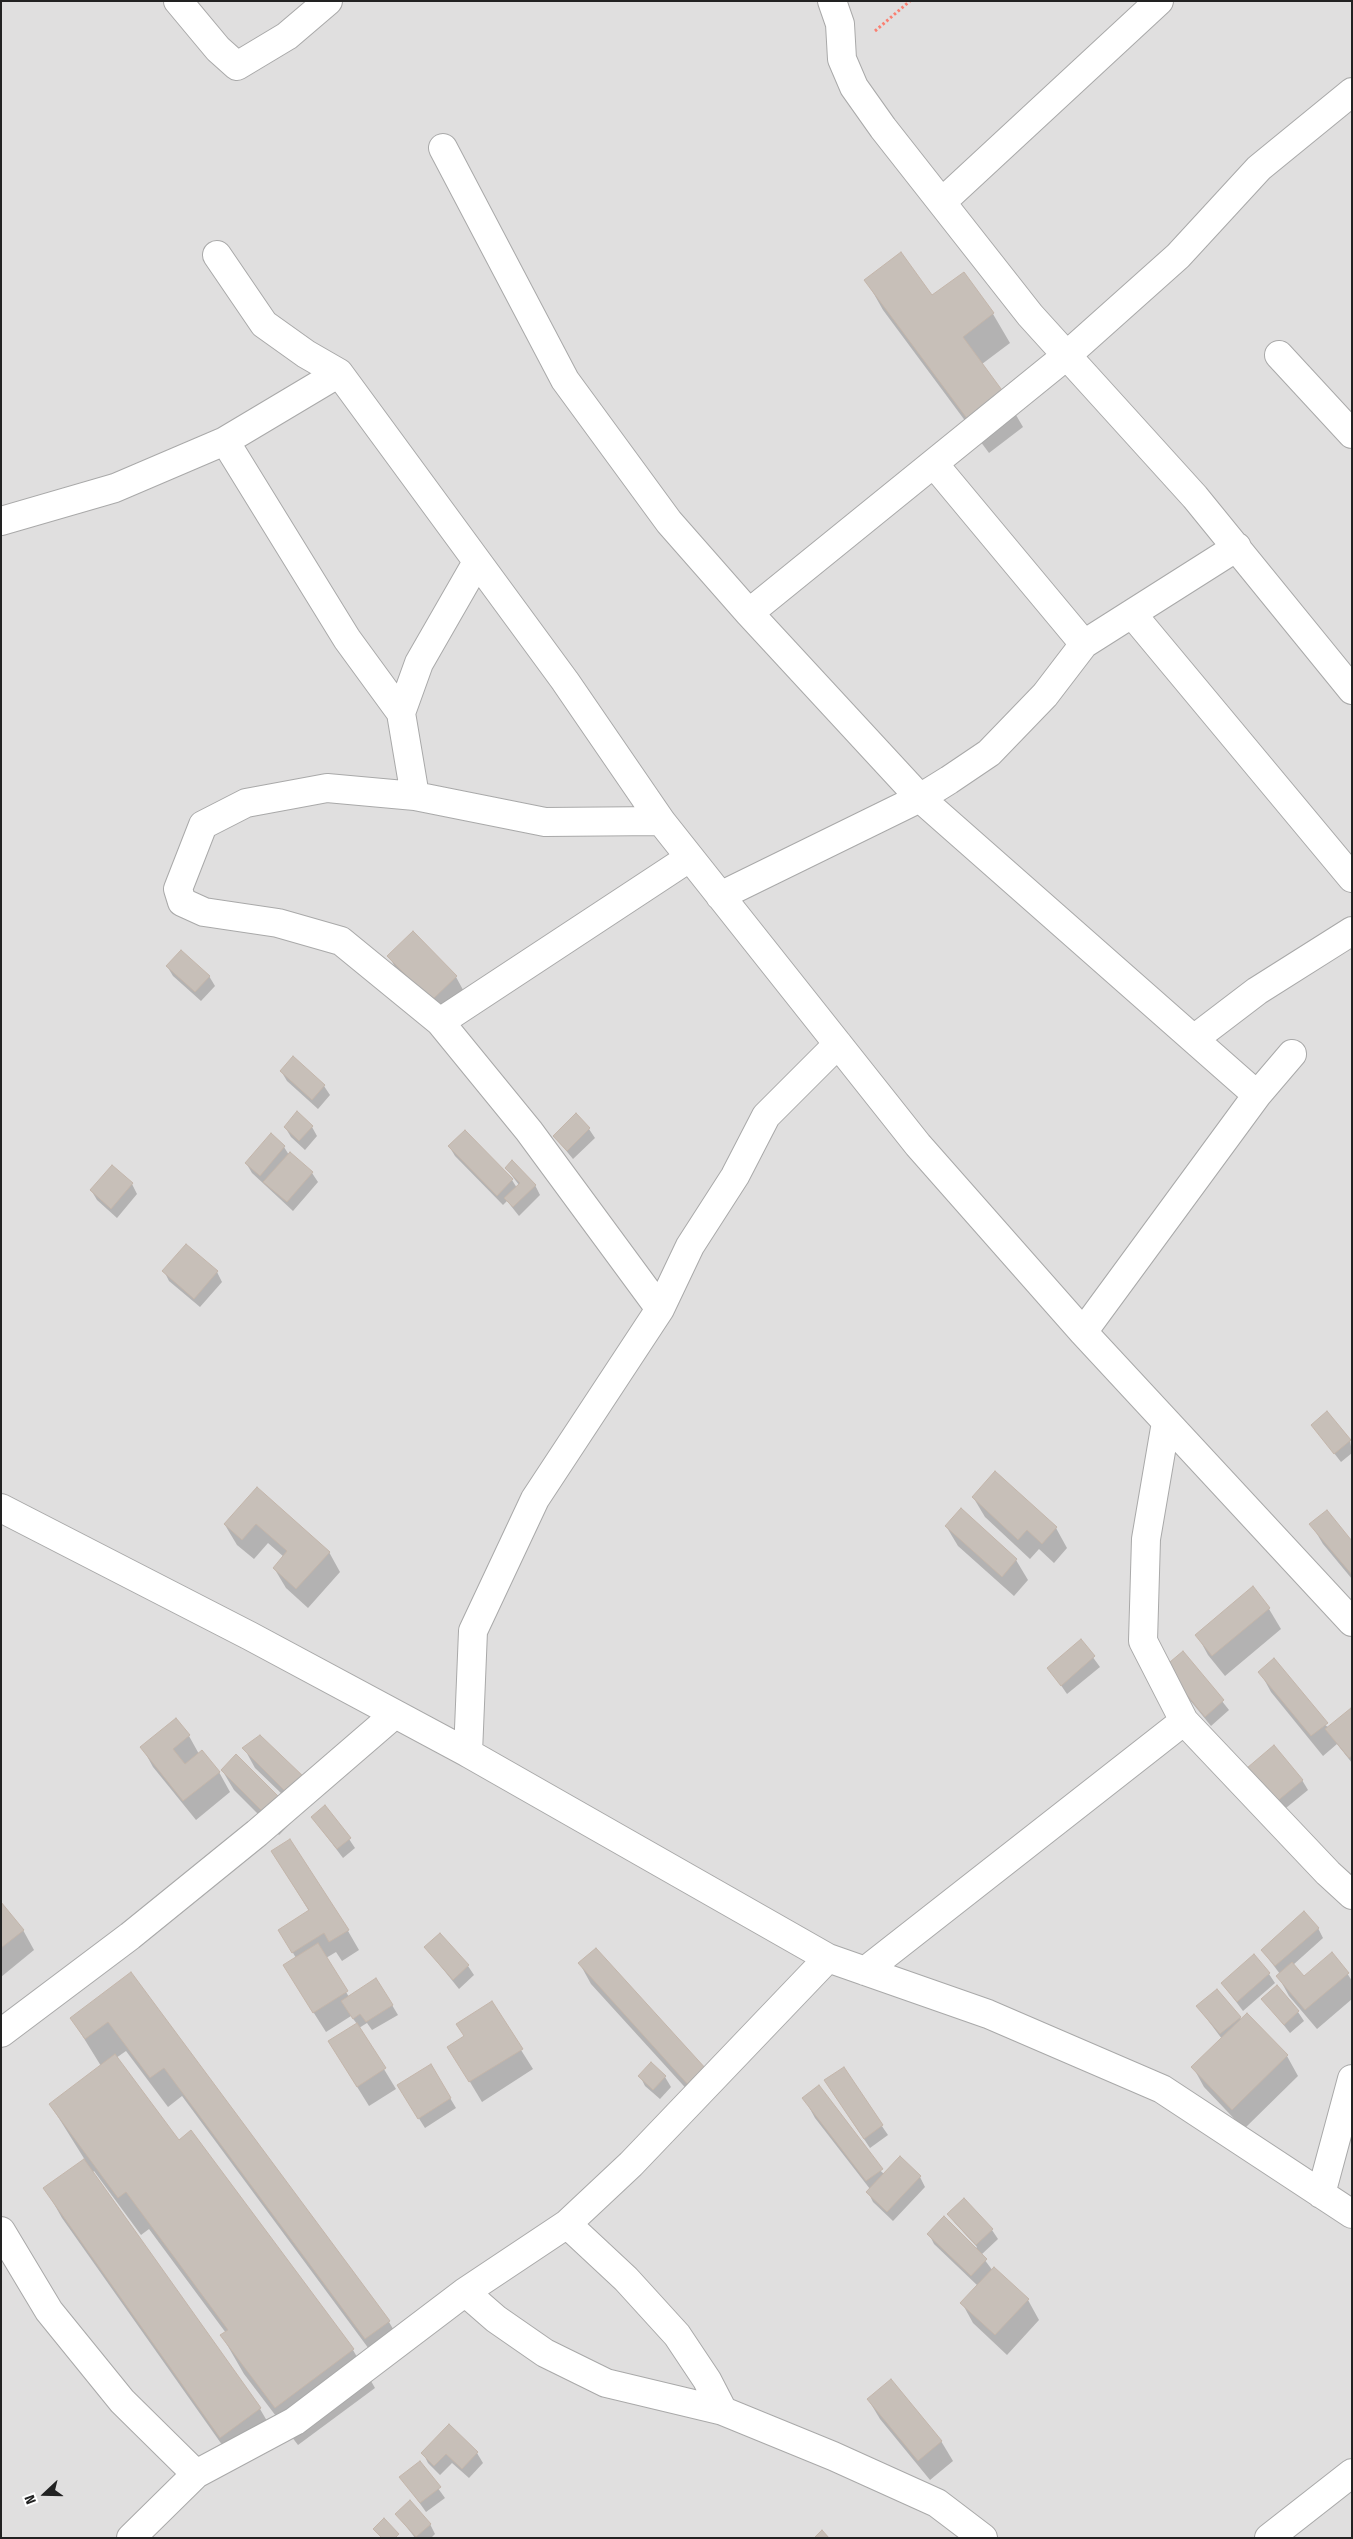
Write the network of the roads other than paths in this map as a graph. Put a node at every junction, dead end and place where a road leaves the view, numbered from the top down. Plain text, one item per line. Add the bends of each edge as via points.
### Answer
1 (178, 1) edge
2 (328, 1) edge
3 (832, 1) edge
4 (1159, 1) edge
5 (1352, 92) edge
6 (443, 148) dead end
7 (942, 202) junction
8 (217, 255) dead end
9 (1278, 355) dead end
10 (1066, 356) junction
11 (339, 373) junction
12 (1352, 434) edge
13 (225, 441) junction
14 (934, 464) junction
15 (1, 521) edge
16 (1237, 547) junction
17 (477, 562) junction
18 (749, 613) junction
19 (1133, 615) junction
20 (1084, 644) junction
21 (1352, 690) edge
22 (401, 713) junction
23 (415, 796) junction
24 (920, 798) junction
25 (661, 821) junction
26 (689, 858) junction
27 (1352, 878) edge
28 (720, 896) junction
29 (1352, 931) edge
30 (440, 1022) junction
31 (1194, 1040) junction
32 (838, 1044) junction
33 (1292, 1054) dead end
34 (1257, 1095) junction
35 (660, 1309) junction
36 (1083, 1332) junction
37 (1166, 1422) junction
38 (1, 1508) edge
39 (1352, 1622) edge
40 (394, 1714) junction
41 (1184, 1721) junction
42 (468, 1753) junction
43 (1352, 1895) edge
44 (828, 1958) junction
45 (865, 1971) junction
46 (1, 2033) edge
47 (1352, 2078) edge
48 (1321, 2194) junction
49 (1352, 2214) edge
50 (567, 2224) junction
51 (1, 2231) edge
52 (465, 2292) junction
53 (723, 2411) junction
54 (1352, 2473) edge
55 (196, 2474) junction
56 (131, 2538) edge
57 (983, 2538) edge
58 (1269, 2538) edge

1 - 2 street via 218,49 237,66 287,36
3 - 7 street via 840,24 842,59 854,87
4 - 7 street
5 - 10 street via 1259,168 1178,256
6 - 18 street via 565,380 669,522
7 - 10 street
8 - 11 street via 264,324
9 - 12 street
10 - 14 street
10 - 16 street via 1196,496
11 - 13 street
11 - 17 street
13 - 15 street via 115,488
13 - 22 street via 347,640
14 - 18 street
14 - 20 street
16 - 19 street
16 - 21 street
17 - 22 street via 419,664
17 - 25 street via 565,681
18 - 24 street
19 - 20 street
19 - 27 street
20 - 24 street via 1045,695 989,753
22 - 23 street
23 - 25 street via 545,822
23 - 30 street via 328,788 246,803 203,825 178,889 182,902 204,912 278,923 341,940
24 - 28 street
24 - 31 street
25 - 26 street
26 - 28 street
26 - 30 street
28 - 32 street
29 - 31 street via 1257,991
30 - 35 street via 529,1132
31 - 34 street
32 - 35 street via 766,1116 736,1176 690,1246
32 - 36 street via 918,1146
33 - 34 street
34 - 36 street
35 - 42 street via 535,1499 473,1631
36 - 37 street
37 - 39 street
37 - 41 street via 1146,1539 1143,1641
38 - 40 street
40 - 42 street
40 - 46 street via 257,1833 130,1936
41 - 43 street
41 - 45 street
42 - 44 street
44 - 45 street
44 - 50 street via 631,2164
45 - 48 street via 988,2014 1162,2089
47 - 48 street
48 - 49 street
50 - 52 street
50 - 53 street via 626,2279 677,2335
51 - 55 street via 49,2311 122,2401
52 - 53 street via 496,2319 545,2353 606,2383
52 - 55 street via 295,2421
53 - 57 street via 937,2502
54 - 58 street
55 - 56 street

